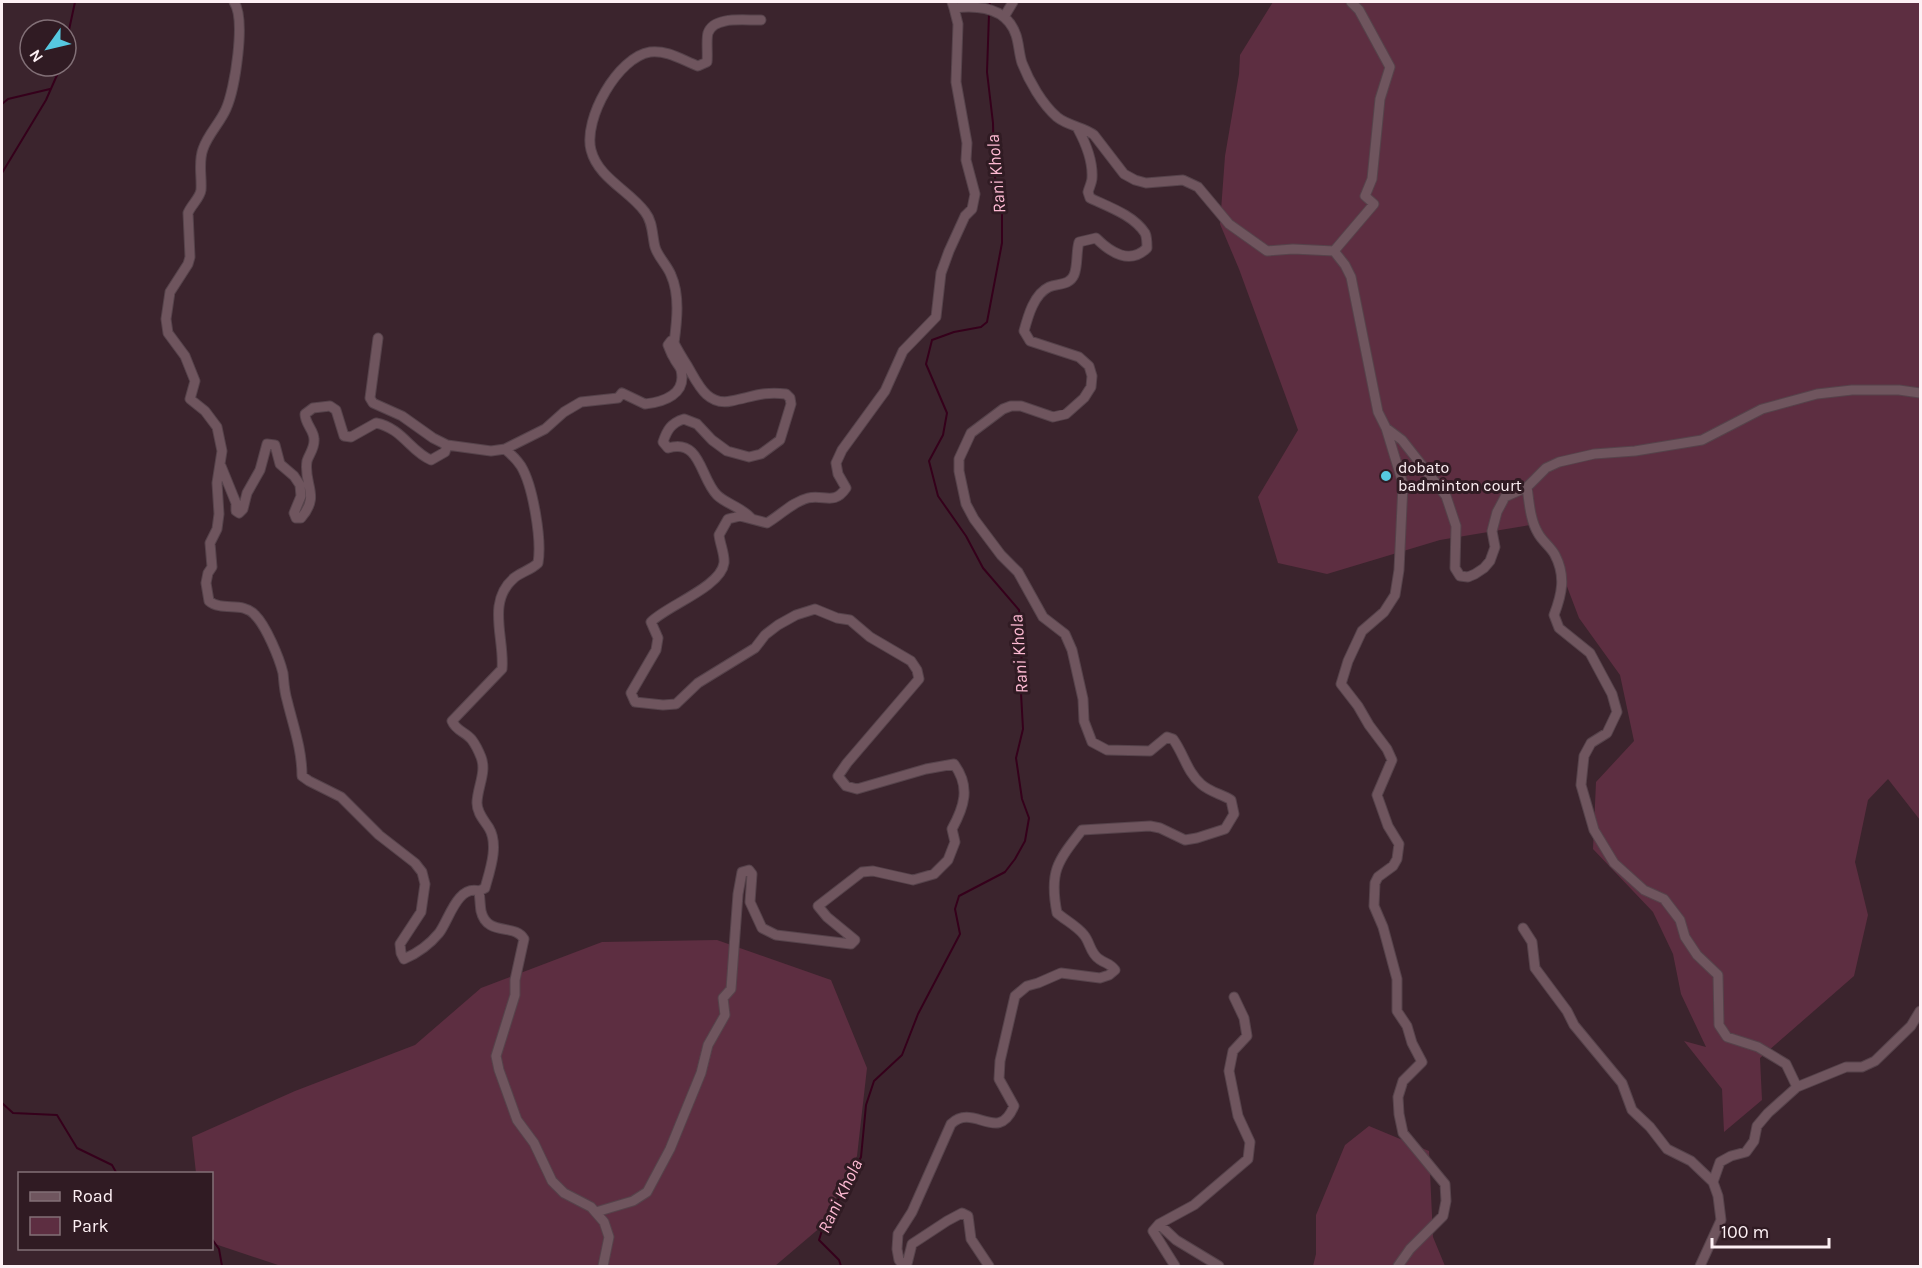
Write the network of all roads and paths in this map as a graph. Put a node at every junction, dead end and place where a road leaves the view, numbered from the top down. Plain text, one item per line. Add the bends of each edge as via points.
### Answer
1 (234, 2) edge
2 (1013, 2) edge
3 (1351, 2) edge
4 (953, 5) edge
5 (1004, 17) junction
6 (761, 20) dead end
7 (1078, 129) junction
8 (1334, 251) junction
9 (378, 338) dead end
10 (674, 343) junction
11 (1920, 393) edge
12 (1386, 428) junction
13 (447, 446) junction
14 (505, 449) junction
15 (220, 463) junction
16 (1527, 487) junction
17 (751, 519) junction
18 (479, 891) junction
19 (1523, 928) dead end
20 (1234, 998) dead end
21 (1920, 1011) edge
22 (1797, 1087) junction
23 (1713, 1182) junction
24 (596, 1212) junction
25 (1160, 1224) junction
26 (603, 1266) edge
27 (904, 1266) edge
28 (990, 1266) edge
29 (1175, 1266) edge
30 (1219, 1266) edge
31 (1398, 1266) edge
32 (1700, 1266) edge

1 - 15 street via 241,38 237,63 226,109 202,151 201,192 188,213 190,257 170,292 166,319 168,333 185,356 195,381 190,399 206,411 217,427 222,450
2 - 5 street
3 - 8 street via 1390,67 1380,99 1372,179 1365,196 1374,204
4 - 5 street via 983,7
4 - 17 street via 958,24 956,82 967,143 966,160 975,194 972,209 965,216 941,273 936,317 903,351 885,391 842,450 836,463 846,488 841,495 802,500 767,523
5 - 7 street via 1016,34 1022,62 1041,97 1057,117
6 - 10 street via 729,20 713,27 708,33 707,62 698,66 657,52 635,57 603,95 591,123 591,151 597,164 645,212 656,249 672,277 677,297
7 - 8 street via 1094,135 1124,174 1135,180 1183,180 1198,187 1229,224 1267,251
7 - 27 street via 1089,158 1090,198 1136,224 1146,235 1147,248 1139,256 1130,257 1113,252 1096,238 1085,239 1077,248 1074,274 1068,281 1050,286 1036,300 1024,331 1029,341 1079,357 1089,366 1091,387 1066,414 1053,417 1011,406 971,433 959,459 966,504 1001,555 1018,572 1038,611 1065,634 1092,742 1107,750 1136,752 1150,751 1167,736 1173,739 1192,774 1202,785 1230,800 1234,814 1225,829 1197,838 1185,840 1150,826 1109,827 1082,830 1071,844 1055,873 1057,913 1080,930 1098,959 1110,963 1115,970 1100,978 1061,973 1027,986 1015,996 999,1079 1014,1106 1006,1120 998,1124 963,1116 951,1124 912,1212 898,1234 899,1260
8 - 12 street via 1351,277 1378,412
9 - 13 street via 370,398 373,403 402,416
10 - 14 street via 668,345 681,368 682,380 671,397 645,404 622,393 618,398 581,402 545,429
10 - 17 street via 699,387 716,400 777,393 789,398 791,404 780,440 761,454 748,458 732,454 697,424 684,419 667,430 663,442 668,448 677,445 692,452 719,497 742,509
11 - 16 street via 1852,390 1817,394 1762,409 1702,440 1559,462 1546,468
12 - 16 street via 1402,440 1446,496 1456,526 1455,568 1460,576 1475,574 1490,561 1495,547 1492,531 1501,502
12 - 31 street via 1403,484 1395,595 1384,612 1362,631 1341,684 1392,760 1377,795 1399,844 1393,866 1375,883 1374,906 1397,979 1397,1011 1422,1062 1403,1081 1398,1097 1399,1114 1403,1133 1445,1184 1446,1201 1443,1216
13 - 14 street
13 - 15 street via 445,452 431,460 422,457 384,424 376,423 351,437 344,436 336,410 330,406 313,408 305,414 314,437 306,473 310,508 301,518 294,513 301,496 300,484 280,464 274,445 267,444 260,470 239,513
14 - 18 street via 525,474 537,521 539,557 532,569 513,579 502,592 498,618 502,669 452,721 455,728 472,740 482,758 477,802 490,829 493,850 484,888
15 - 18 street via 219,514 210,543 212,567 206,583 209,601 219,607 248,609 262,625 280,663 300,749 302,776 341,797 422,872 425,884 421,912 400,944 405,959 425,948 439,933 463,894
16 - 22 street via 1537,532 1555,555 1562,578 1562,595 1554,615 1559,628 1590,653 1617,712 1607,733 1591,743 1584,756 1581,785 1594,830 1614,863 1644,890 1664,899 1680,920 1697,955 1718,975 1719,1025 1727,1037 1758,1047 1786,1064
17 - 24 street via 728,519 719,535 725,560 723,570 651,622 658,638 656,650 631,693 635,702 676,704 698,683 755,648 765,635 796,615 815,609 850,620 911,661 919,679 838,776 846,786 857,789 954,764 962,775 964,800 952,829 955,842 948,860 934,874 913,880 862,872 818,906 855,940 851,944 776,935 762,928 750,902 752,874 749,870 742,872 731,989 723,998 725,1015 708,1045 701,1073 670,1149 647,1192
18 - 24 street via 481,911 489,924 521,933 524,939 515,995 496,1056 513,1110 556,1187
19 - 23 street via 1532,942 1535,968 1574,1025 1622,1083 1632,1110 1667,1149 1691,1161
20 - 25 street via 1247,1036 1233,1051 1229,1071 1238,1116 1250,1142 1248,1159 1194,1205
21 - 22 street via 1875,1061 1862,1067 1846,1067
22 - 23 street via 1757,1126 1754,1141 1746,1152 1720,1162
23 - 32 street via 1722,1220
24 - 26 street via 609,1237
25 - 29 street via 1153,1231
25 - 30 street via 1176,1240
27 - 28 street via 908,1264 912,1244 962,1213 968,1216 971,1239

